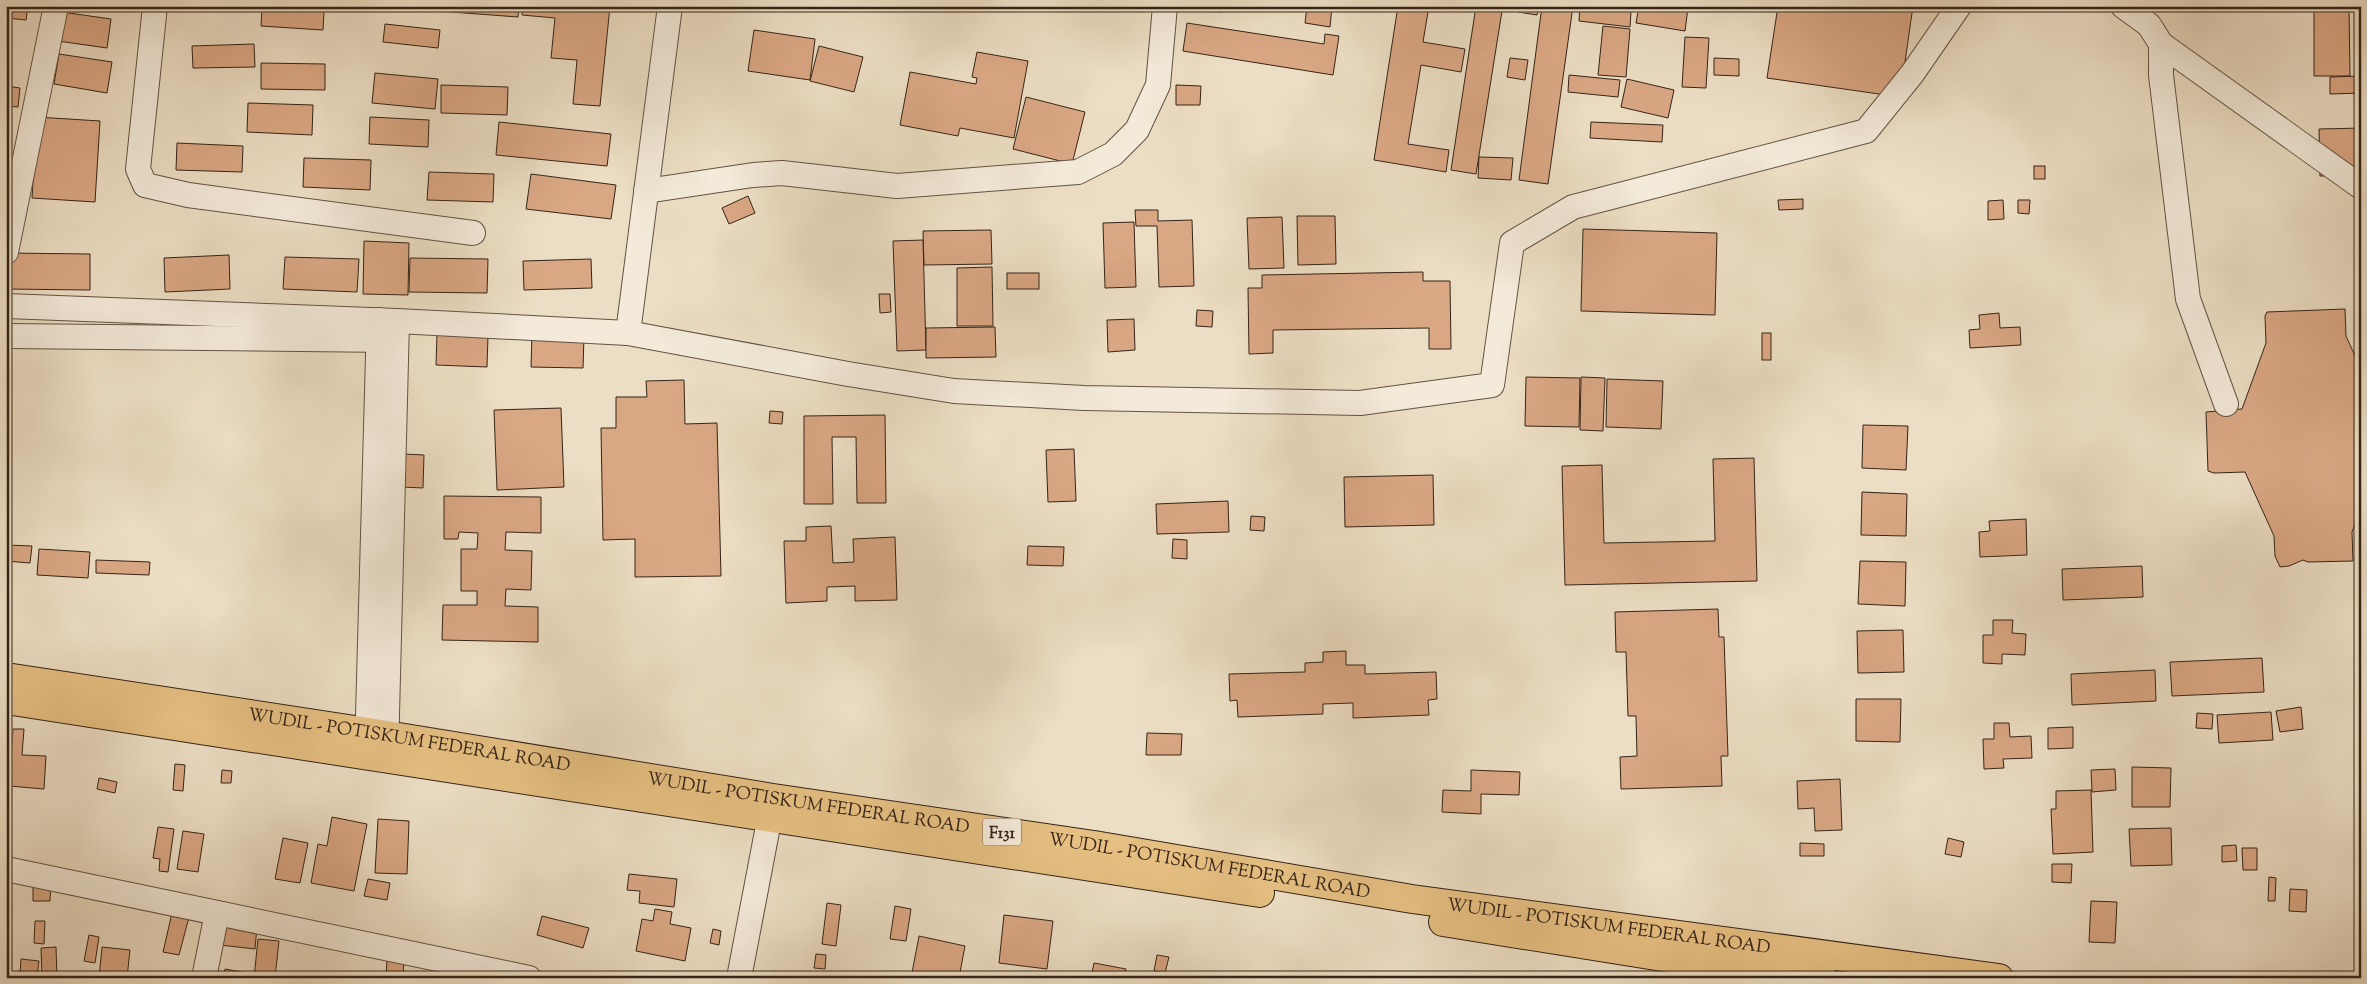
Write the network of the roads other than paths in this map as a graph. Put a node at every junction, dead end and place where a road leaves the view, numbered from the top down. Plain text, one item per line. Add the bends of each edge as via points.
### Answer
1 (56, 6) edge
2 (155, 6) edge
3 (670, 6) edge
4 (1165, 6) edge
5 (1959, 6) edge
6 (2123, 6) edge
7 (2161, 44) junction
8 (2361, 187) edge
9 (646, 191) junction
10 (472, 233) dead end
11 (6, 252) edge
12 (6, 306) edge
13 (388, 330) junction
14 (628, 333) junction
15 (6, 336) edge
16 (2226, 404) dead end
17 (6, 677) edge
18 (6, 700) edge
19 (377, 744) junction
20 (771, 808) junction
21 (6, 869) edge
22 (217, 913) junction
23 (1650, 944) junction
24 (1680, 969) edge
25 (204, 978) edge
26 (528, 978) edge
27 (738, 978) edge
28 (1823, 978) edge
29 (1999, 978) edge

1 - 11 street
2 - 10 street via 138,169 145,185 188,196
3 - 9 street
4 - 9 street via 1158,85 1137,130 1113,154 1078,172 897,186 782,173
5 - 14 street via 1912,74 1866,131 1573,207 1512,243 1492,385 1360,403 1084,398 954,391
6 - 7 street via 2149,25
7 - 8 street
7 - 16 street via 2161,74 2188,299
9 - 14 street
12 - 13 street
13 - 14 street
13 - 15 street
13 - 19 street
17 - 19 main road, WUDIL - POTISKUM FEDERAL ROAD / F131
18 - 19 main road, WUDIL - POTISKUM FEDERAL ROAD / F131
19 - 20 main road, WUDIL - POTISKUM FEDERAL ROAD / F131
20 - 23 main road, WUDIL - POTISKUM FEDERAL ROAD / F131 via 1235,889
20 - 27 street
21 - 22 street
22 - 25 street
22 - 26 street
23 - 24 main road, WUDIL - POTISKUM FEDERAL ROAD / F131
23 - 29 main road, WUDIL - POTISKUM FEDERAL ROAD / F131
24 - 28 main road, WUDIL - POTISKUM FEDERAL ROAD / F131

